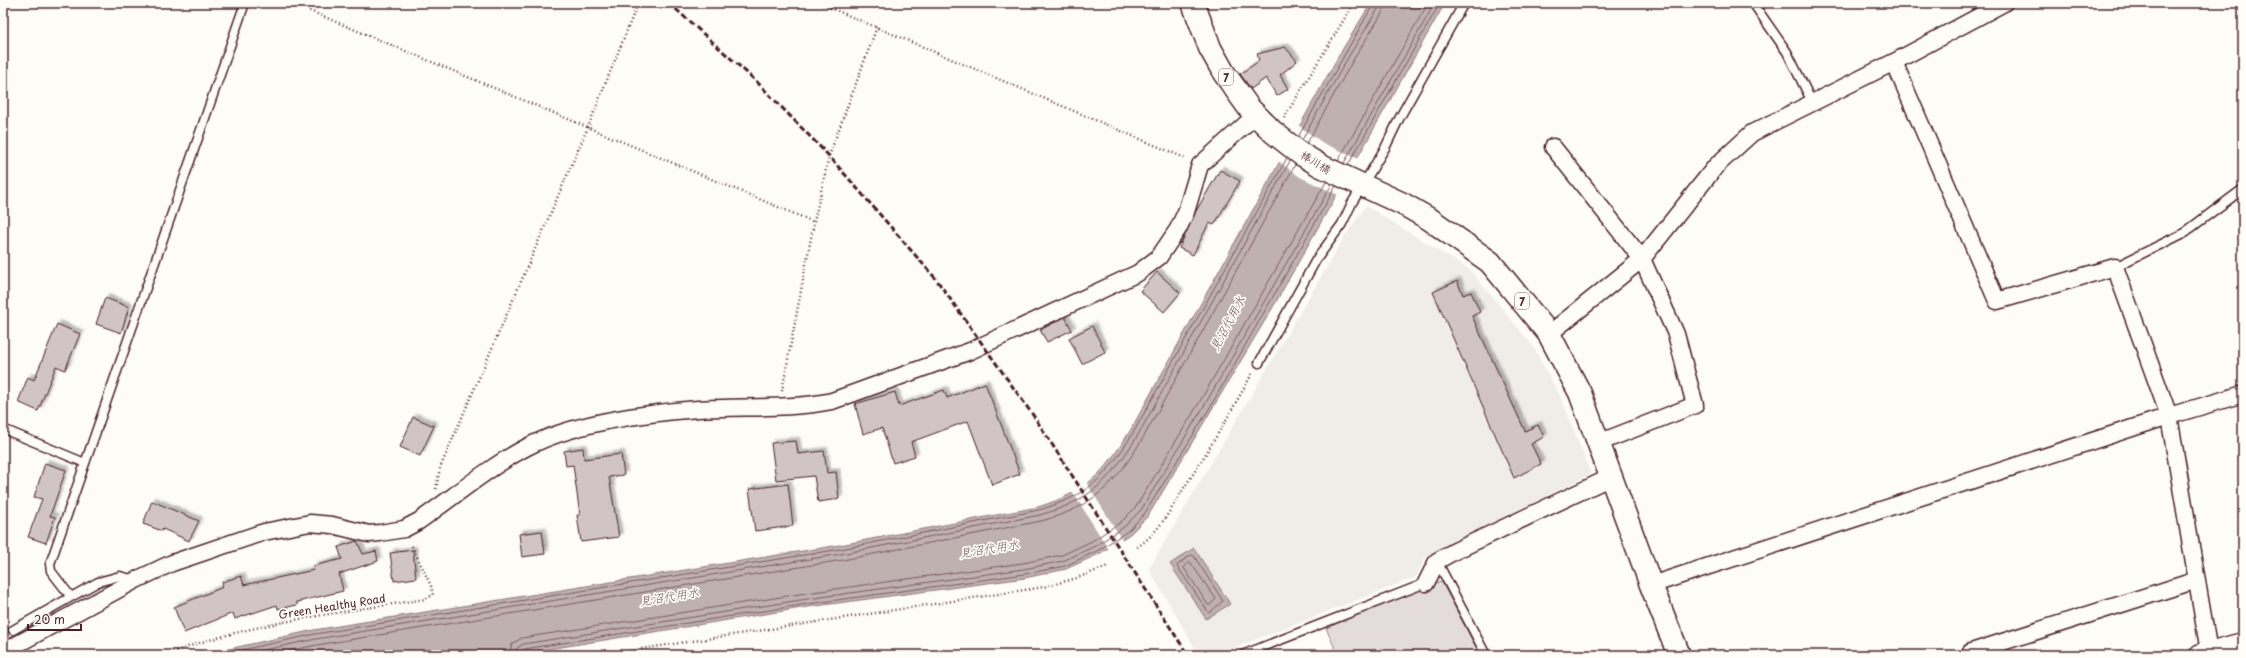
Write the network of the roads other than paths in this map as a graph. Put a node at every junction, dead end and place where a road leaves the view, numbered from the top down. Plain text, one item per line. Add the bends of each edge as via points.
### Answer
1 (245, 3) edge
2 (1193, 3) edge
3 (1464, 3) edge
4 (1753, 3) edge
5 (2004, 3) edge
6 (1894, 62) junction
7 (1813, 104) junction
8 (1256, 115) junction
9 (1554, 147) dead end
10 (1360, 184) junction
11 (2243, 189) edge
12 (1642, 259) junction
13 (2115, 267) junction
14 (1549, 334) junction
15 (1258, 363) road end
16 (2243, 394) edge
17 (2169, 416) junction
18 (3, 429) edge
19 (1598, 443) junction
20 (85, 463) junction
21 (1611, 477) junction
22 (1438, 561) junction
23 (136, 580) junction
24 (2197, 580) junction
25 (1426, 583) joint
26 (1651, 585) junction
27 (71, 597) junction
28 (13, 630) dead end
29 (2243, 644) edge
30 (3, 652) edge
31 (2205, 654) edge
32 (1242, 655) edge
33 (1486, 655) edge
34 (1679, 655) edge
35 (1971, 655) edge

1 - 20 lane
2 - 8 main road, 7 via 1216,60 1232,86
3 - 10 lane
4 - 7 lane via 1787,52
5 - 6 street
6 - 7 street
6 - 13 street via 1997,301
7 - 12 street via 1752,134 1716,166
8 - 10 main road, 棒川橋 / 7 via 1276,135 1321,166
8 - 23 street via 1200,165 1186,212 1159,257 1138,273 997,340 832,402 671,412 564,432 528,446 404,529 369,534 326,524 294,525 264,532 179,560
9 - 12 street
10 - 14 main road, 7 via 1432,220 1490,262
10 - 15 lane via 1342,224 1316,260
11 - 13 lane via 2184,233
12 - 14 street
12 - 19 street via 1676,334 1694,405
13 - 17 street
14 - 19 main road, 7 via 1580,393
16 - 17 street
17 - 24 street
17 - 26 street
18 - 20 lane
19 - 21 main road, 7
20 - 27 lane via 50,564 52,571
21 - 22 street
21 - 26 main road, 7
22 - 25 street
22 - 33 lane
23 - 27 lane via 120,576 98,582
23 - 30 street
24 - 31 street
24 - 35 street via 1971,652
25 - 32 lane
26 - 34 main road, 7
27 - 28 lane
29 - 31 main road

